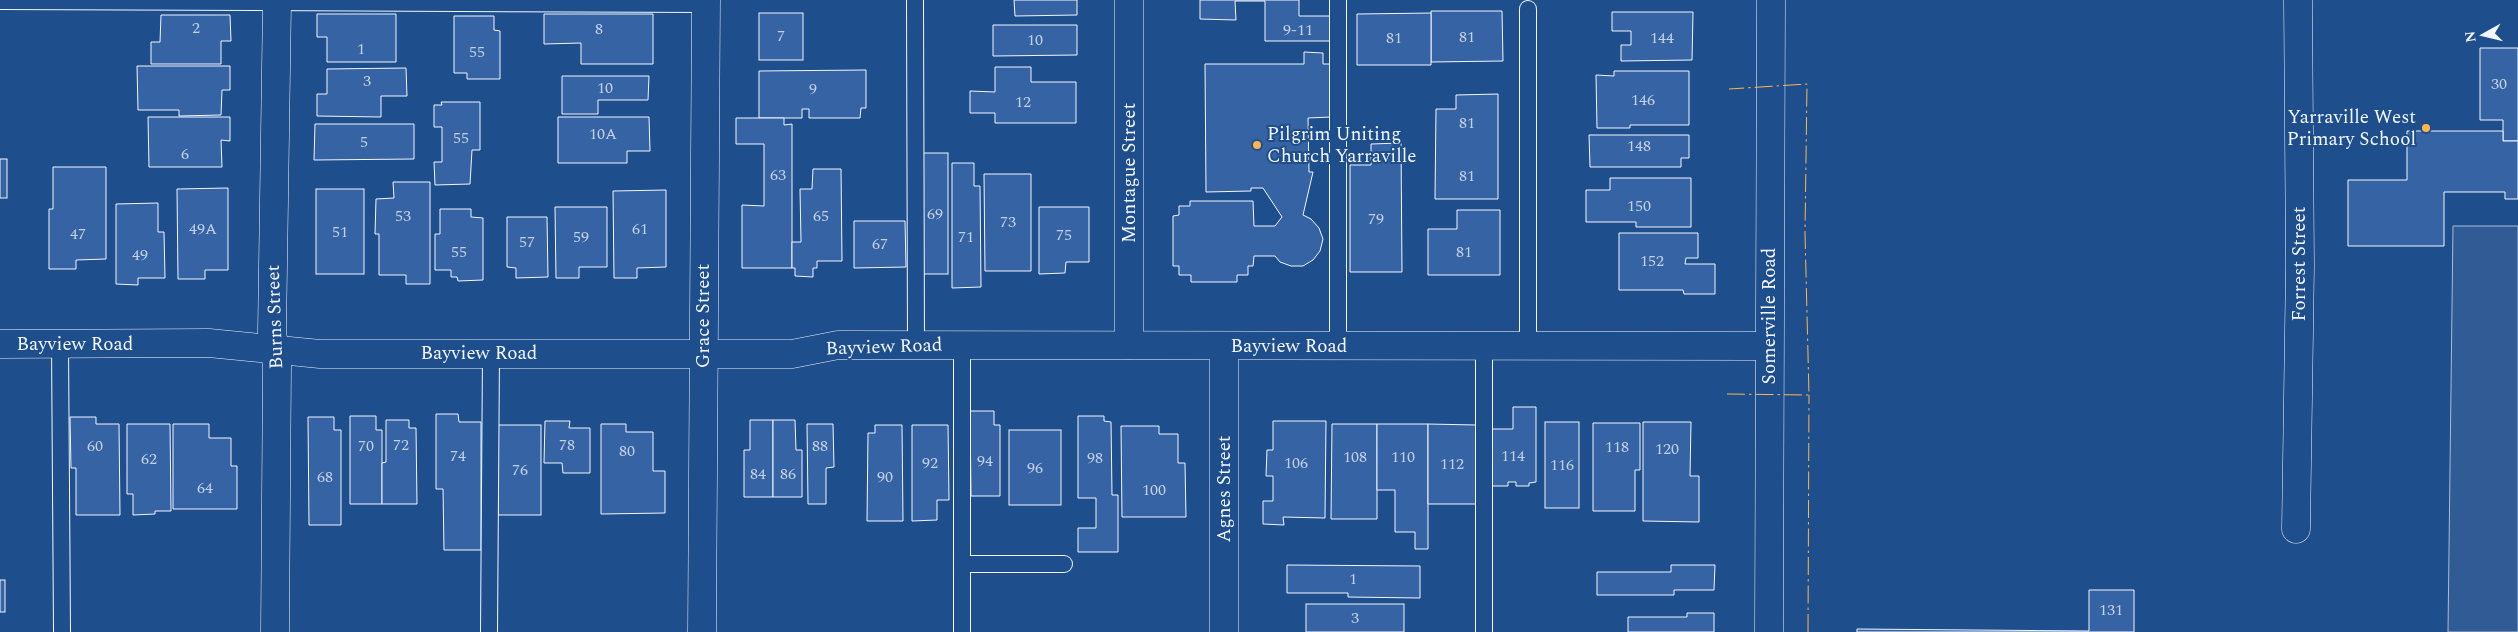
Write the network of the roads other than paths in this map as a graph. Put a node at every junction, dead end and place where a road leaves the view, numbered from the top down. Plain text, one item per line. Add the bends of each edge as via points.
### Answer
1 (915, 0) edge
2 (1129, 0) edge
3 (1338, 0) edge
4 (1771, 0) edge
5 (2298, 0) edge
6 (0, 1) edge
7 (277, 2) junction
8 (516, 2) edge
9 (706, 2) edge
10 (1528, 9) dead end
11 (0, 344) edge
12 (60, 344) junction
13 (916, 345) junction
14 (962, 345) junction
15 (1129, 345) junction
16 (1338, 345) junction
17 (1224, 346) junction
18 (1484, 346) junction
19 (1528, 346) junction
20 (1768, 346) junction
21 (275, 350) junction
22 (491, 353) junction
23 (703, 354) junction
24 (2296, 529) dead end
25 (962, 564) junction
26 (1064, 564) dead end
27 (62, 632) edge
28 (276, 632) edge
29 (489, 632) edge
30 (702, 632) edge
31 (962, 632) edge
32 (1224, 632) edge
33 (1484, 632) edge
34 (1769, 632) edge

1 - 13 lane
2 - 15 street, Montague Street
3 - 16 lane
4 - 20 street, Somerville Road
5 - 24 street, Forrest Street via 2300,276
6 - 7 lane
7 - 8 lane
7 - 21 street, Burns Street via 272,332
8 - 9 lane
9 - 23 street, Grace Street
10 - 19 lane
11 - 12 street, Bayview Road
12 - 21 street, Bayview Road via 209,343
12 - 27 lane
13 - 14 street, Bayview Road
13 - 23 street, Bayview Road via 838,345 792,354
14 - 15 street, Bayview Road
14 - 25 lane
15 - 17 street, Bayview Road
16 - 17 street, Bayview Road
16 - 18 street, Bayview Road
17 - 32 street, Agnes Street
18 - 19 street, Bayview Road
18 - 33 lane
19 - 20 street, Bayview Road
20 - 34 street, Somerville Road
21 - 22 street, Bayview Road via 320,354
21 - 28 street, Burns Street
22 - 23 street, Bayview Road
22 - 29 lane
23 - 30 street, Grace Street
25 - 26 lane
25 - 31 lane

